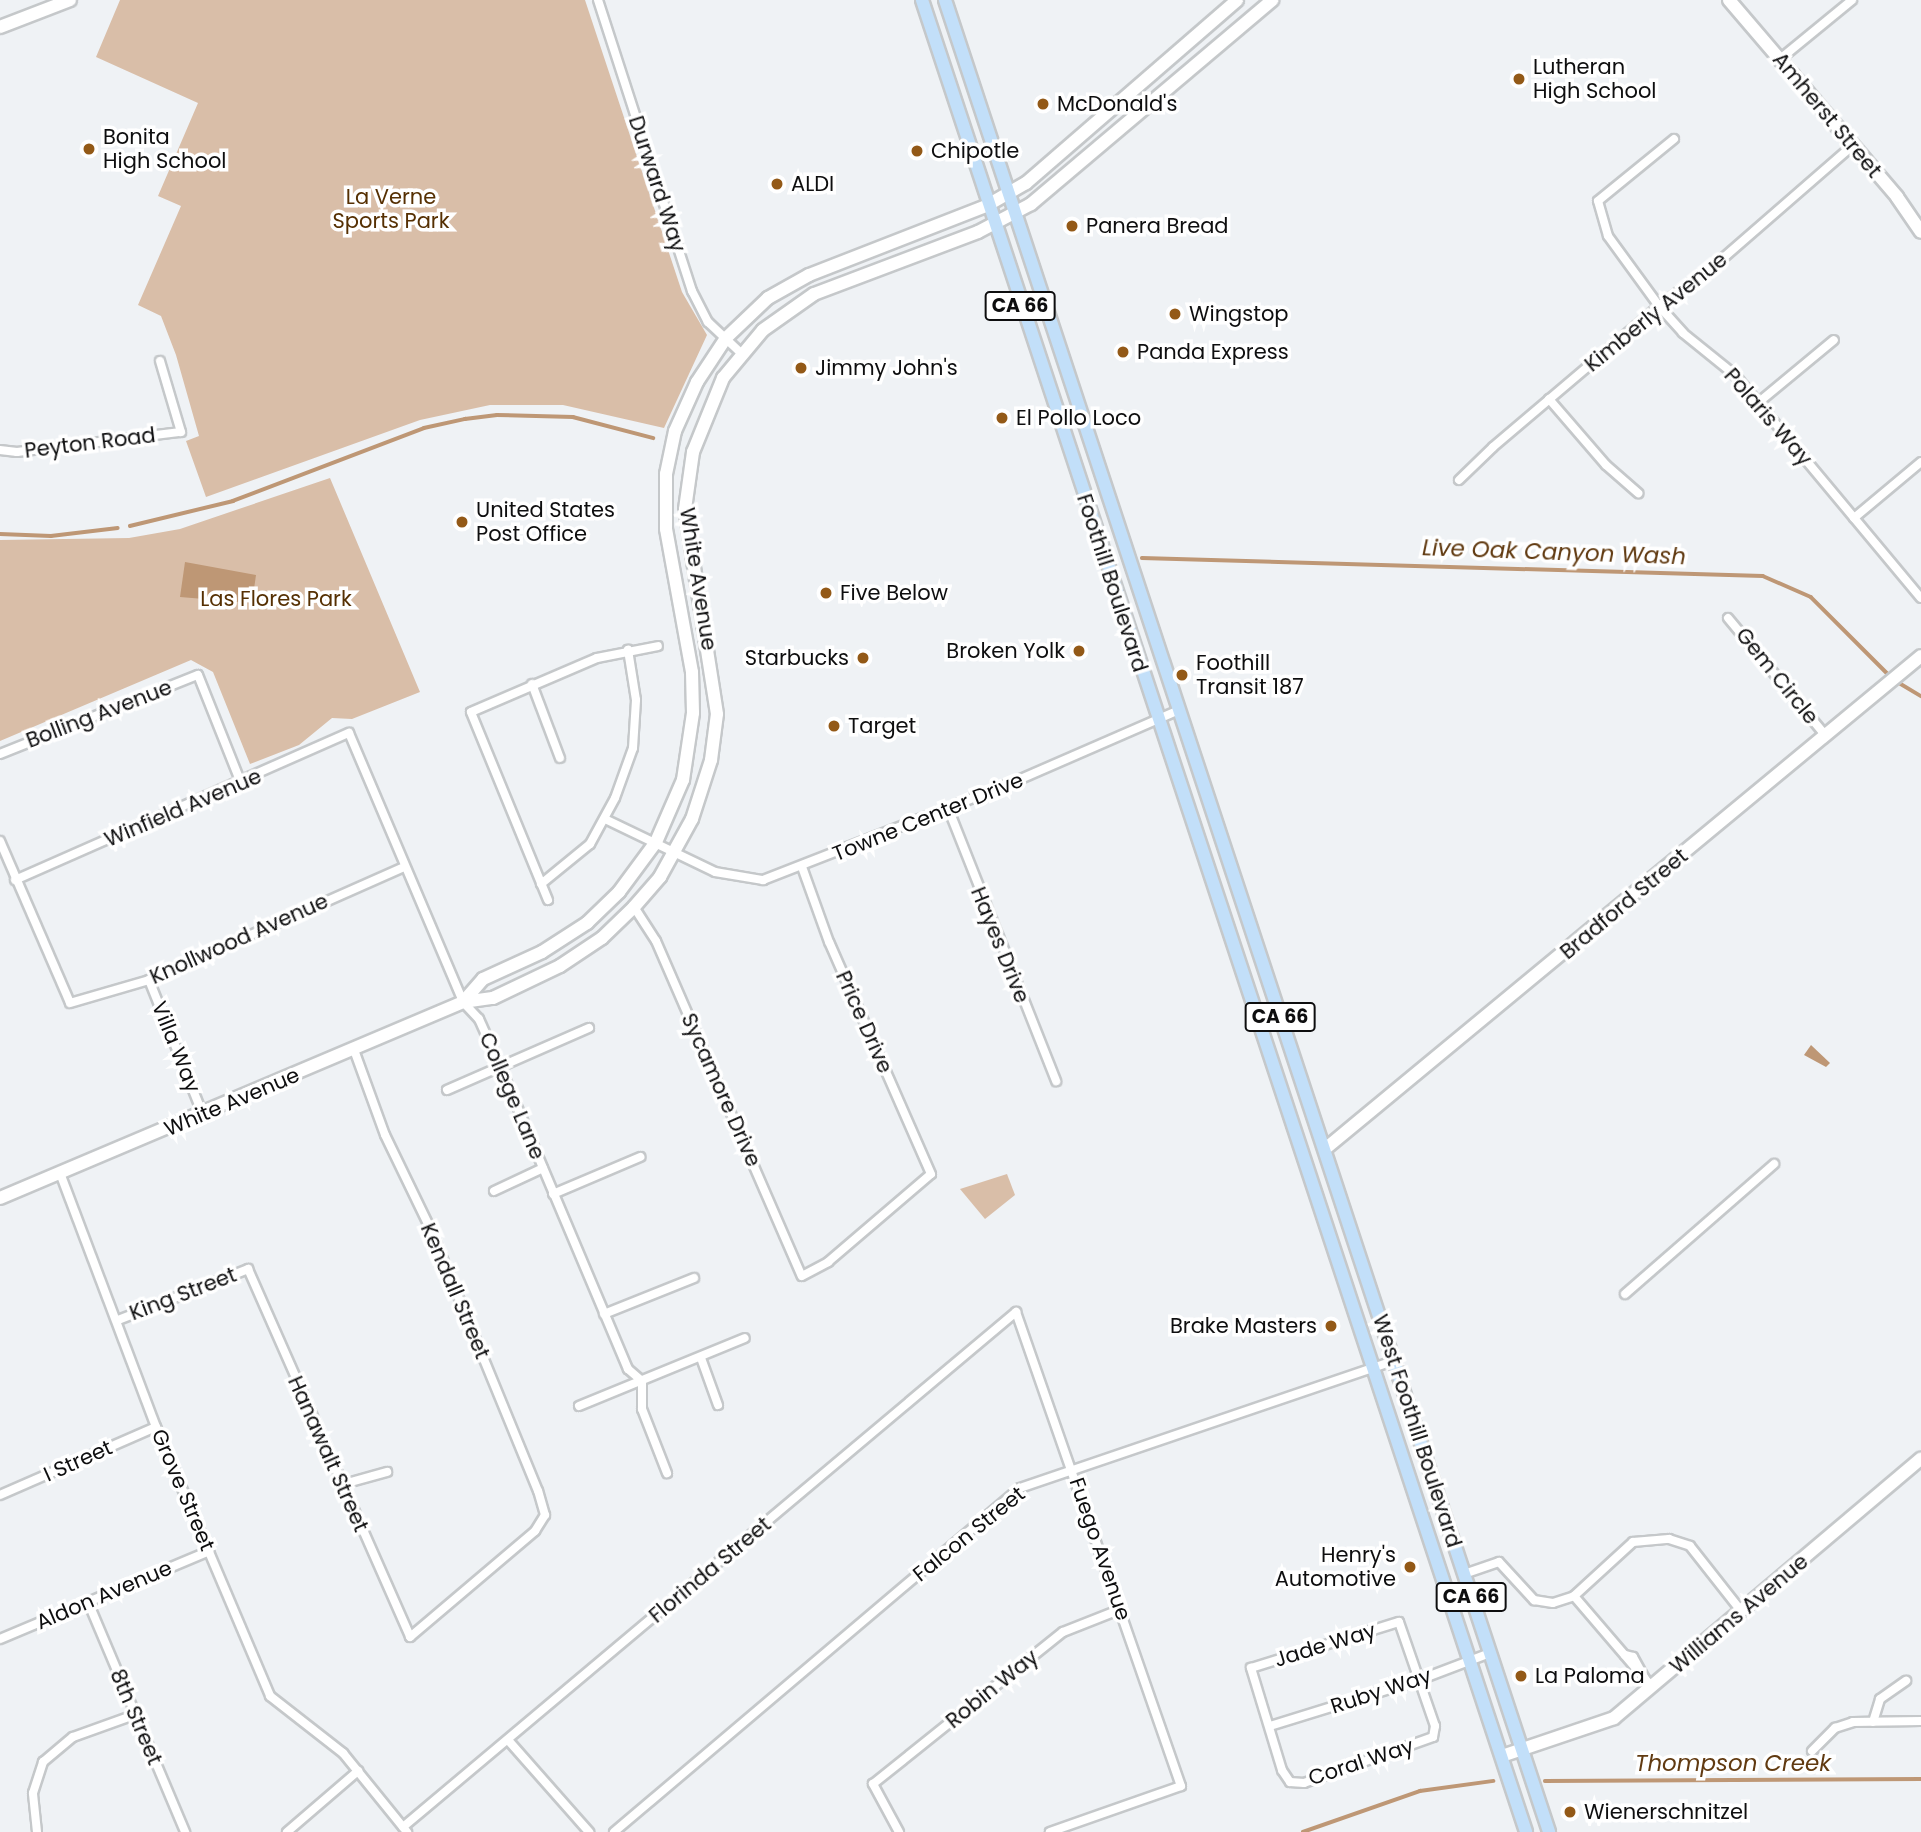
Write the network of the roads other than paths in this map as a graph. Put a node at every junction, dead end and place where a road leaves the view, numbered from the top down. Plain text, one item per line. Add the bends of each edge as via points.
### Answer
1 (70, 0) edge
2 (598, 0) edge
3 (922, 0) edge
4 (945, 0) edge
5 (1237, 0) edge
6 (1272, 0) edge
7 (1729, 0) edge
8 (1852, 0) edge
9 (0, 27) edge
10 (1780, 59) junction
11 (1674, 139) dead end
12 (1853, 145) junction
13 (1008, 194) junction
14 (986, 206) junction
15 (1014, 214) junction
16 (993, 225) junction
17 (1921, 232) edge
18 (1658, 306) junction
19 (726, 338) junction
20 (1834, 340) dead end
21 (741, 353) junction
22 (160, 361) dead end
23 (1549, 399) junction
24 (1759, 402) junction
25 (0, 450) edge
26 (1921, 462) edge
27 (1459, 480) dead end
28 (1638, 493) dead end
29 (1854, 518) junction
30 (1921, 598) edge
31 (1728, 618) dead end
32 (658, 646) dead end
33 (628, 650) junction
34 (1921, 656) edge
35 (532, 684) junction
36 (1177, 711) junction
37 (1156, 718) junction
38 (349, 733) joint
39 (1825, 735) junction
40 (0, 754) edge
41 (560, 758) dead end
42 (241, 783) junction
43 (948, 808) junction
44 (606, 819) junction
45 (0, 841) edge
46 (656, 842) junction
47 (675, 851) junction
48 (404, 867) junction
49 (802, 867) junction
50 (15, 880) junction
51 (541, 884) junction
52 (548, 900) dead end
53 (634, 907) junction
54 (149, 980) junction
55 (463, 1002) junction
56 (589, 1028) dead end
57 (354, 1050) junction
58 (500, 1066) junction
59 (1056, 1081) dead end
60 (447, 1090) dead end
61 (203, 1115) junction
62 (1325, 1149) junction
63 (640, 1157) dead end
64 (1774, 1164) dead end
65 (1308, 1165) joint
66 (543, 1168) junction
67 (60, 1172) junction
68 (494, 1191) dead end
69 (553, 1194) junction
70 (0, 1198) edge
71 (248, 1269) joint
72 (802, 1276) joint
73 (694, 1278) dead end
74 (1625, 1294) dead end
75 (1016, 1312) joint
76 (604, 1314) junction
77 (118, 1320) junction
78 (745, 1338) dead end
79 (701, 1358) junction
80 (1394, 1361) junction
81 (1374, 1368) junction
82 (642, 1381) junction
83 (718, 1405) dead end
84 (579, 1406) dead end
85 (156, 1427) junction
86 (1921, 1459) edge
87 (1072, 1469) junction
88 (387, 1472) dead end
89 (667, 1473) dead end
90 (340, 1486) junction
91 (0, 1495) edge
92 (209, 1551) junction
93 (1464, 1574) junction
94 (1574, 1596) junction
95 (88, 1602) junction
96 (1121, 1609) junction
97 (1742, 1612) junction
98 (410, 1637) joint
99 (0, 1639) edge
100 (1490, 1653) junction
101 (1471, 1660) junction
102 (1419, 1680) junction
103 (1906, 1681) dead end
104 (1648, 1683) junction
105 (134, 1715) junction
106 (1921, 1721) edge
107 (1873, 1722) junction
108 (1270, 1726) junction
109 (508, 1740) junction
110 (1522, 1749) junction
111 (1812, 1751) dead end
112 (1502, 1756) junction
113 (358, 1771) junction
114 (405, 1830) edge
115 (37, 1832) edge
116 (185, 1832) edge
117 (287, 1832) edge
118 (589, 1832) edge
119 (614, 1832) edge
120 (899, 1832) edge
121 (1050, 1832) edge
122 (1526, 1832) edge
123 (1549, 1832) edge

1 - 9 main road
2 - 19 street, Durward Way via 692,291 708,322
3 - 14 main road, Foothill Boulevard / CA 66
4 - 13 main road, Foothill Boulevard / CA 66
5 - 13 main road, White Avenue
6 - 15 main road, White Avenue
7 - 10 main road, Amherst Street
8 - 10 street
10 - 12 main road, Amherst Street
11 - 18 street, Polaris Way via 1598,201 1608,236
12 - 17 main road, Amherst Street
12 - 18 street, Kimberly Avenue via 1714,266
13 - 14 main road, White Avenue
13 - 15 main road, Foothill Boulevard / CA 66
14 - 16 main road, Foothill Boulevard / CA 66
14 - 19 main road, White Avenue via 809,275 768,298
15 - 16 main road, White Avenue
15 - 36 main road, Foothill Boulevard / CA 66
16 - 21 main road, White Avenue via 814,294 780,315
16 - 37 main road, Foothill Boulevard / CA 66
18 - 23 street, Kimberly Avenue
18 - 24 street, Polaris Way
19 - 21 street, Durward Way
19 - 46 main road, White Avenue via 697,382 675,431 666,474 666,529 692,672 693,713 683,780
20 - 24 street
21 - 47 main road, White Avenue via 707,408 686,483 687,527 717,714 711,760 692,819
22 - 25 street, Peyton Road via 181,432 17,452
23 - 27 street, Kimberly Avenue
23 - 28 street via 1606,465
24 - 29 street, Polaris Way
26 - 29 street
29 - 30 street, Polaris Way
31 - 39 street, Gem Circle
32 - 33 street
33 - 35 street
33 - 44 street via 636,699 632,748
34 - 39 main road, Bradford Street
35 - 41 street
35 - 51 street via 471,712
36 - 37 street, Towne Center Drive
36 - 62 main road, Foothill Boulevard / CA 66
37 - 43 street, Towne Center Drive
37 - 65 main road, Foothill Boulevard / CA 66
38 - 42 street, Winfield Avenue
38 - 48 street, College Lane
39 - 62 main road, Bradford Street
40 - 42 street, Bolling Avenue via 198,675
42 - 50 street, Winfield Avenue
43 - 49 street, Towne Center Drive
43 - 59 street, Hayes Drive
44 - 46 street, Towne Center Drive
44 - 51 street via 576,859
45 - 50 street
46 - 47 street, Towne Center Drive
46 - 55 main road, White Avenue via 619,892 587,923 542,952 483,979
47 - 49 street, Towne Center Drive via 715,872 763,880
47 - 53 main road, White Avenue
48 - 54 street, Knollwood Avenue
48 - 55 street, College Lane
49 - 72 street, Price Drive via 829,942 930,1174 828,1262
50 - 54 street, Knollwood Avenue via 70,1003
51 - 52 street
53 - 55 main road, White Avenue via 602,938 560,966 493,998
53 - 72 street, Sycamore Drive via 656,941
54 - 61 street, Villa Way
55 - 57 main road, White Avenue
55 - 58 street, College Lane via 479,1019
56 - 58 street
57 - 61 main road, White Avenue
57 - 98 street, Kendall Street via 545,1515 535,1531
58 - 60 street
58 - 66 street, College Lane
61 - 67 main road, White Avenue
62 - 80 main road, West Foothill Boulevard / CA 66
63 - 69 street
64 - 74 street
65 - 81 main road, West Foothill Boulevard / CA 66
66 - 68 street
66 - 69 street, College Lane
67 - 70 main road, White Avenue
67 - 77 street, Grove Street
69 - 76 street, College Lane
71 - 77 street, King Street
71 - 90 street, Hanawalt Street
73 - 76 street
75 - 87 street, Fuego Avenue
75 - 109 street, Florinda Street
76 - 82 street, College Lane via 628,1369
77 - 85 street, Grove Street
78 - 79 street
79 - 82 street
79 - 83 street
80 - 81 street, Falcon Street
80 - 93 main road, West Foothill Boulevard / CA 66
81 - 87 street, Falcon Street
81 - 101 main road, West Foothill Boulevard / CA 66
82 - 84 street
82 - 89 street via 642,1409
85 - 91 street, I Street
85 - 92 street, Grove Street
86 - 97 main road, Williams Avenue
87 - 96 street, Fuego Avenue
87 - 119 street, Falcon Street via 1020,1488
88 - 90 street
90 - 98 street, Hanawalt Street
92 - 95 street, Aldon Avenue
92 - 113 street, Grove Street via 270,1696 343,1753
93 - 94 street via 1499,1562 1534,1600 1553,1603
93 - 100 main road, West Foothill Boulevard / CA 66
94 - 97 street via 1633,1542 1669,1539 1690,1546
94 - 104 street via 1625,1655 1633,1657
95 - 99 street, Aldon Avenue
95 - 105 street, 8th Street
96 - 120 street, Robin Way via 1063,1632 873,1784
96 - 121 street, Fuego Avenue via 1181,1786
97 - 104 main road, Williams Avenue
100 - 101 street, Ruby Way
100 - 110 main road, West Foothill Boulevard / CA 66
101 - 102 street, Ruby Way
101 - 112 main road, West Foothill Boulevard / CA 66
102 - 108 street, Ruby Way
102 - 108 street, Coral Way via 1435,1726 1428,1741 1304,1783 1290,1782 1282,1770
102 - 108 street, Jade Way via 1399,1622 1251,1668
103 - 107 street via 1880,1699
104 - 110 main road, Williams Avenue via 1614,1718
105 - 115 street via 73,1737 43,1762 33,1793
105 - 116 street, 8th Street
106 - 107 street
107 - 111 street via 1835,1728
109 - 114 street, Florinda Street
109 - 118 street
110 - 112 main road, Williams Avenue
110 - 123 main road, West Foothill Boulevard / CA 66
112 - 122 main road, West Foothill Boulevard / CA 66
113 - 114 street, Grove Street
113 - 117 street

